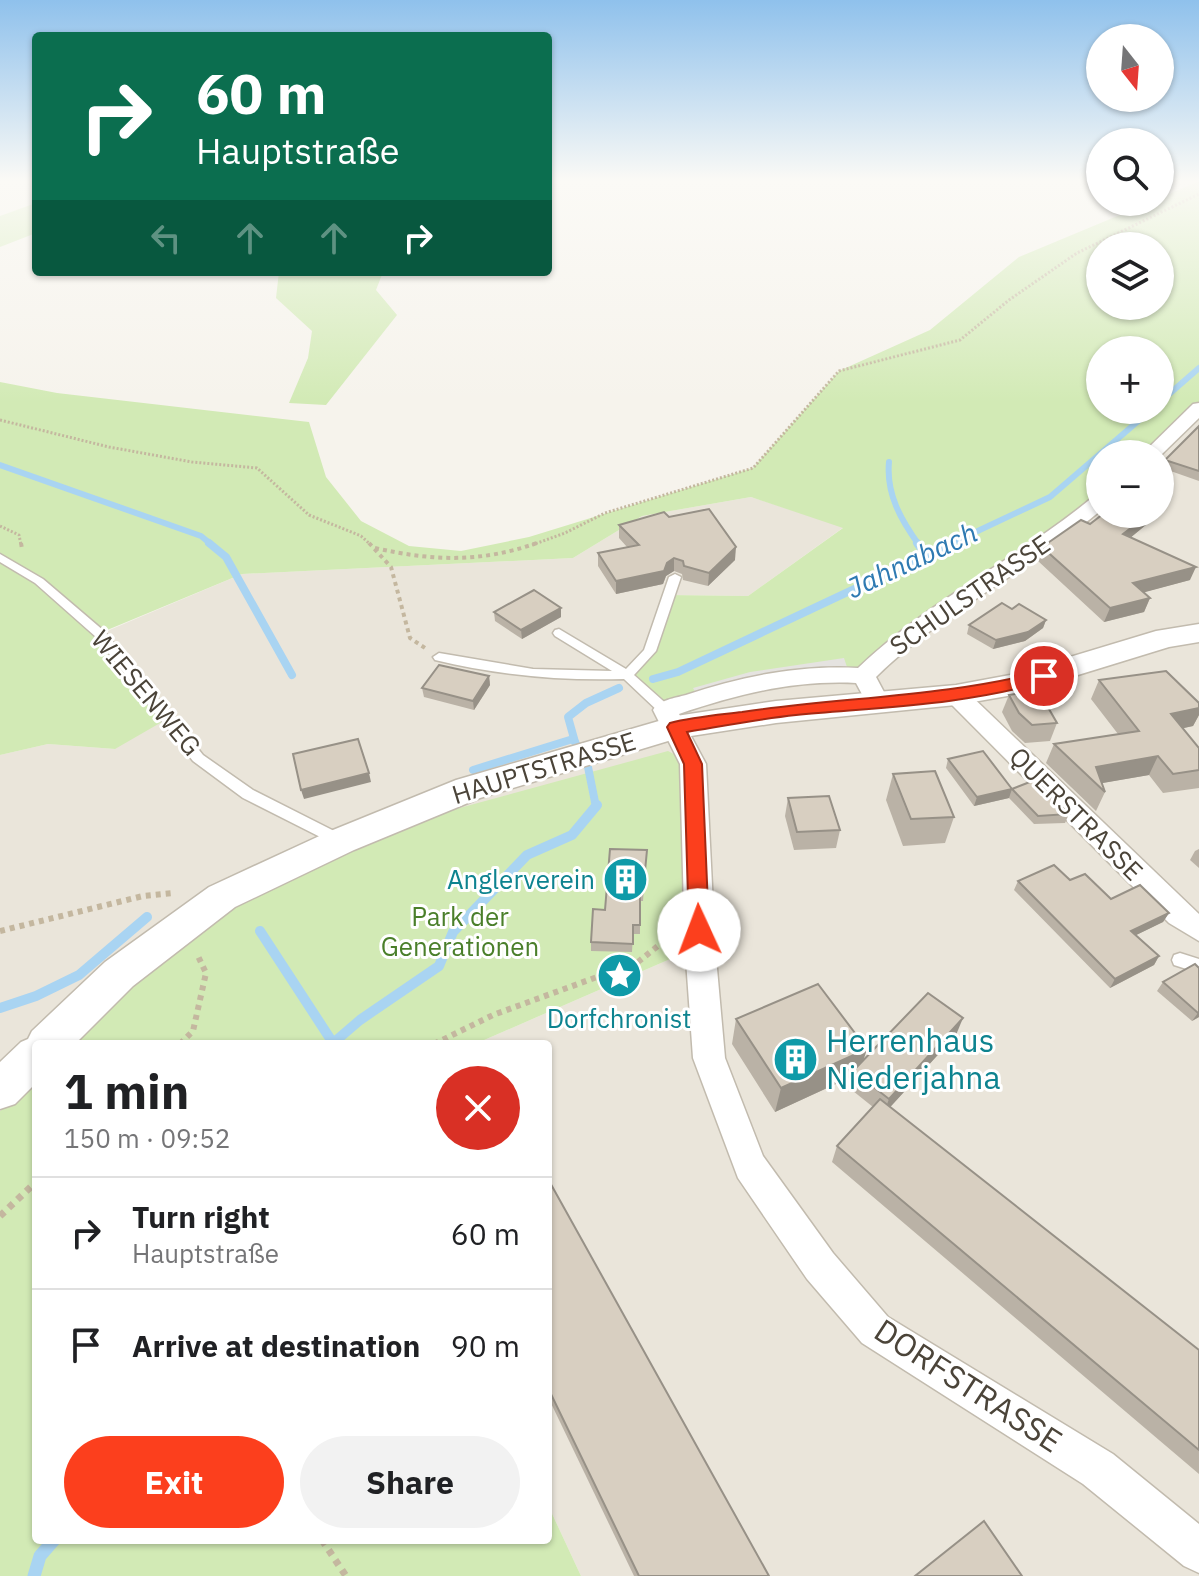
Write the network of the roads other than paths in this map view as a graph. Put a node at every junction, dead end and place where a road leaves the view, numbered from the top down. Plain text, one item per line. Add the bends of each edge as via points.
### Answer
1 (1199, 408) edge
2 (1166, 440) edge
3 (1086, 512) edge
4 (0, 557) edge
5 (675, 577) dead end
6 (559, 633) dead end
7 (1199, 633) edge
8 (439, 657) road end
9 (627, 675) junction
10 (870, 689) junction
11 (956, 695) junction
12 (670, 719) junction
13 (341, 841) junction
14 (1199, 929) edge
15 (1180, 960) dead end
16 (1199, 966) edge
17 (51, 1040) edge
18 (32, 1059) edge
19 (0, 1090) edge
20 (1199, 1551) edge

1 - 2 street
3 - 10 street, SCHULSTRASSE via 889,649
4 - 13 lane, WIESENWEG via 39,581 100,634 198,758 248,794
5 - 9 lane via 650,651
6 - 9 lane
7 - 11 street, HAUPTSTRASSE via 1166,638 1013,685
8 - 9 lane via 497,671
9 - 12 lane
10 - 11 street, HAUPTSTRASSE
10 - 12 street, HAUPTSTRASSE
11 - 14 street, QUERSTRASSE
12 - 13 street, HAUPTSTRASSE via 604,747 468,789
12 - 20 street, DORFSTRASSE via 693,764 709,1058 750,1166 820,1266 875,1330 1098,1469
13 - 17 street, HAUPTSTRASSE via 222,897 119,974
15 - 16 lane
18 - 19 street

